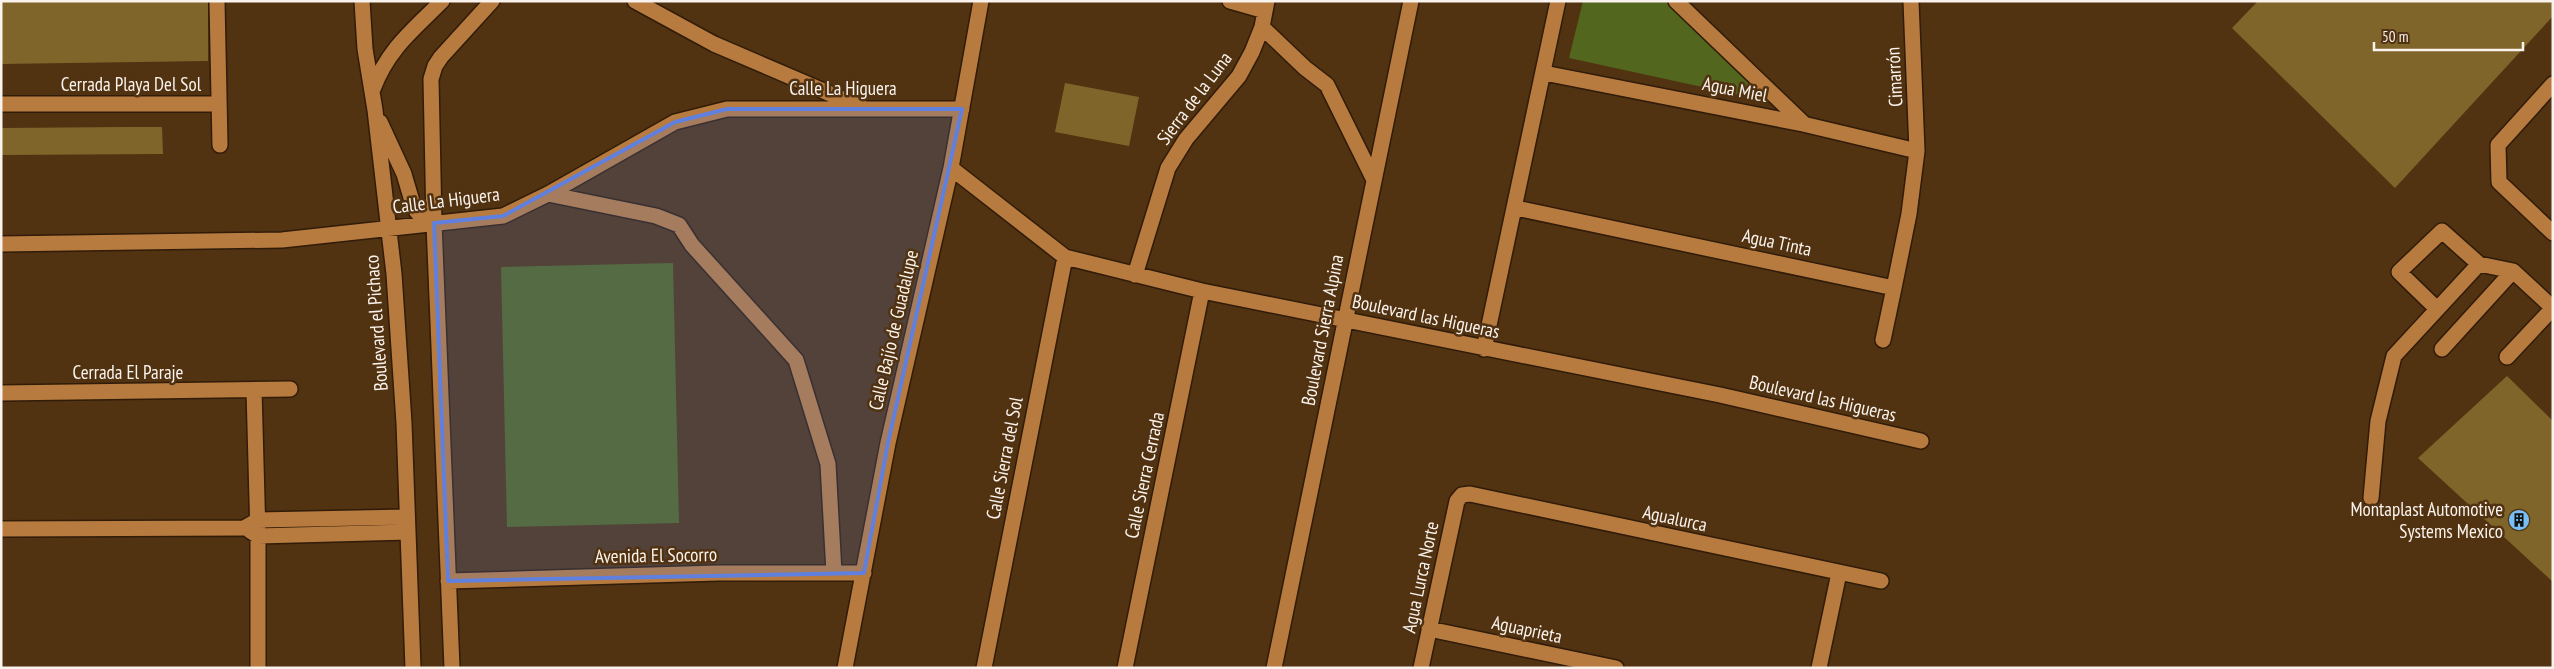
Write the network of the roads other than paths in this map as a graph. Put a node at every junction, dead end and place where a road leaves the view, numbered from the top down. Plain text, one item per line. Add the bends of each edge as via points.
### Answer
1 (217, 1) edge
2 (362, 1) edge
3 (442, 1) edge
4 (492, 1) edge
5 (635, 1) edge
6 (981, 1) edge
7 (1230, 1) edge
8 (1411, 1) edge
9 (1558, 1) edge
10 (1676, 1) edge
11 (1911, 1) edge
12 (1266, 6) edge
13 (1262, 27) junction
14 (1544, 73) junction
15 (2553, 84) edge
16 (372, 90) junction
17 (1, 104) edge
18 (219, 104) junction
19 (962, 109) junction
20 (375, 110) junction
21 (870, 110) junction
22 (1803, 124) junction
23 (220, 145) dead end
24 (1917, 151) junction
25 (951, 168) junction
26 (1373, 178) junction
27 (548, 194) junction
28 (1516, 208) junction
29 (434, 223) junction
30 (388, 227) junction
31 (2553, 233) edge
32 (1, 244) edge
33 (1066, 257) junction
34 (2479, 264) junction
35 (2512, 271) junction
36 (1135, 276) junction
37 (1894, 288) junction
38 (1202, 291) junction
39 (2553, 308) edge
40 (2437, 309) junction
41 (1345, 319) junction
42 (1883, 340) dead end
43 (1484, 349) junction
44 (2442, 349) dead end
45 (2507, 357) dead end
46 (254, 390) junction
47 (290, 390) dead end
48 (1, 393) edge
49 (1920, 440) dead end
50 (1462, 495) joint
51 (2371, 498) dead end
52 (258, 520) junction
53 (408, 525) junction
54 (244, 528) junction
55 (1, 529) edge
56 (258, 536) junction
57 (834, 573) junction
58 (864, 573) junction
59 (1839, 573) junction
60 (448, 581) junction
61 (1880, 581) dead end
62 (1429, 629) junction
63 (258, 668) edge
64 (413, 668) edge
65 (452, 668) edge
66 (845, 668) edge
67 (984, 668) edge
68 (1125, 668) edge
69 (1274, 668) edge
70 (1421, 668) edge
71 (1616, 668) edge
72 (1819, 668) edge

1 - 18 street, Cerrada Playa Del Sol
2 - 16 street, Boulevard el Pichaco
3 - 16 street via 395,48 381,67
4 - 29 street via 438,62 431,79
5 - 21 street via 714,44
6 - 19 street, Calle Bajío de Guadalupe
7 - 12 street
8 - 26 street, Boulevard Sierra Alpina
9 - 14 street
10 - 22 street
11 - 24 street, Cimarrón
12 - 13 street, Sierra de la Luna
13 - 26 street via 1327,85
13 - 36 street, Sierra de la Luna via 1239,76 1172,160
14 - 22 street, Agua Miel
14 - 28 street
15 - 31 street via 2498,145 2499,182
16 - 20 street, Boulevard el Pichaco
17 - 18 street, Cerrada Playa Del Sol
18 - 23 street, Cerrada Playa Del Sol
19 - 21 street, Calle La Higuera
19 - 25 street, Calle Bajío de Guadalupe
20 - 29 street via 404,174 414,208 421,217
20 - 30 street, Boulevard el Pichaco
21 - 27 street, Calle La Higuera via 727,109 675,122
22 - 24 street, Agua Miel
24 - 37 street
25 - 33 street, Boulevard las Higueras
25 - 58 street, Calle Bajío de Guadalupe via 888,443
26 - 41 street, Boulevard Sierra Alpina
27 - 29 street, Calle La Higuera via 503,216
27 - 57 street via 656,216 679,225 692,246 796,360 828,464
28 - 37 street, Agua Tinta
28 - 43 street
29 - 30 street, Calle La Higuera
29 - 60 street
30 - 32 street, Calle La Higuera via 272,240
30 - 53 street, Boulevard el Pichaco via 399,350
33 - 36 street, Boulevard las Higueras
33 - 67 street, Calle Sierra del Sol
34 - 35 street
34 - 40 street
34 - 40 street via 2442,231 2399,272
35 - 39 street
35 - 44 street
36 - 38 street, Boulevard las Higueras
37 - 42 street
38 - 41 street, Boulevard las Higueras
38 - 68 street, Calle Sierra Cerrada
39 - 45 street
40 - 51 street via 2394,356 2378,421
41 - 43 street, Boulevard las Higueras
41 - 69 street, Boulevard Sierra Alpina
43 - 49 street, Boulevard las Higueras via 1720,395
46 - 47 street, Cerrada El Paraje
46 - 48 street, Cerrada El Paraje
46 - 52 street
50 - 59 street, Agualurca via 1470,494
50 - 62 street, Agua Lurca Norte via 1457,501
52 - 53 street
52 - 54 street
52 - 56 street
53 - 56 street
53 - 64 street, Boulevard el Pichaco
54 - 55 street
54 - 56 street
56 - 63 street
57 - 58 street, Avenida El Socorro
57 - 60 street, Avenida El Socorro
58 - 66 street, Calle Bajío de Guadalupe
59 - 61 street, Agualurca
59 - 72 street
60 - 65 street
62 - 70 street, Agua Lurca Norte
62 - 71 street, Aguaprieta

